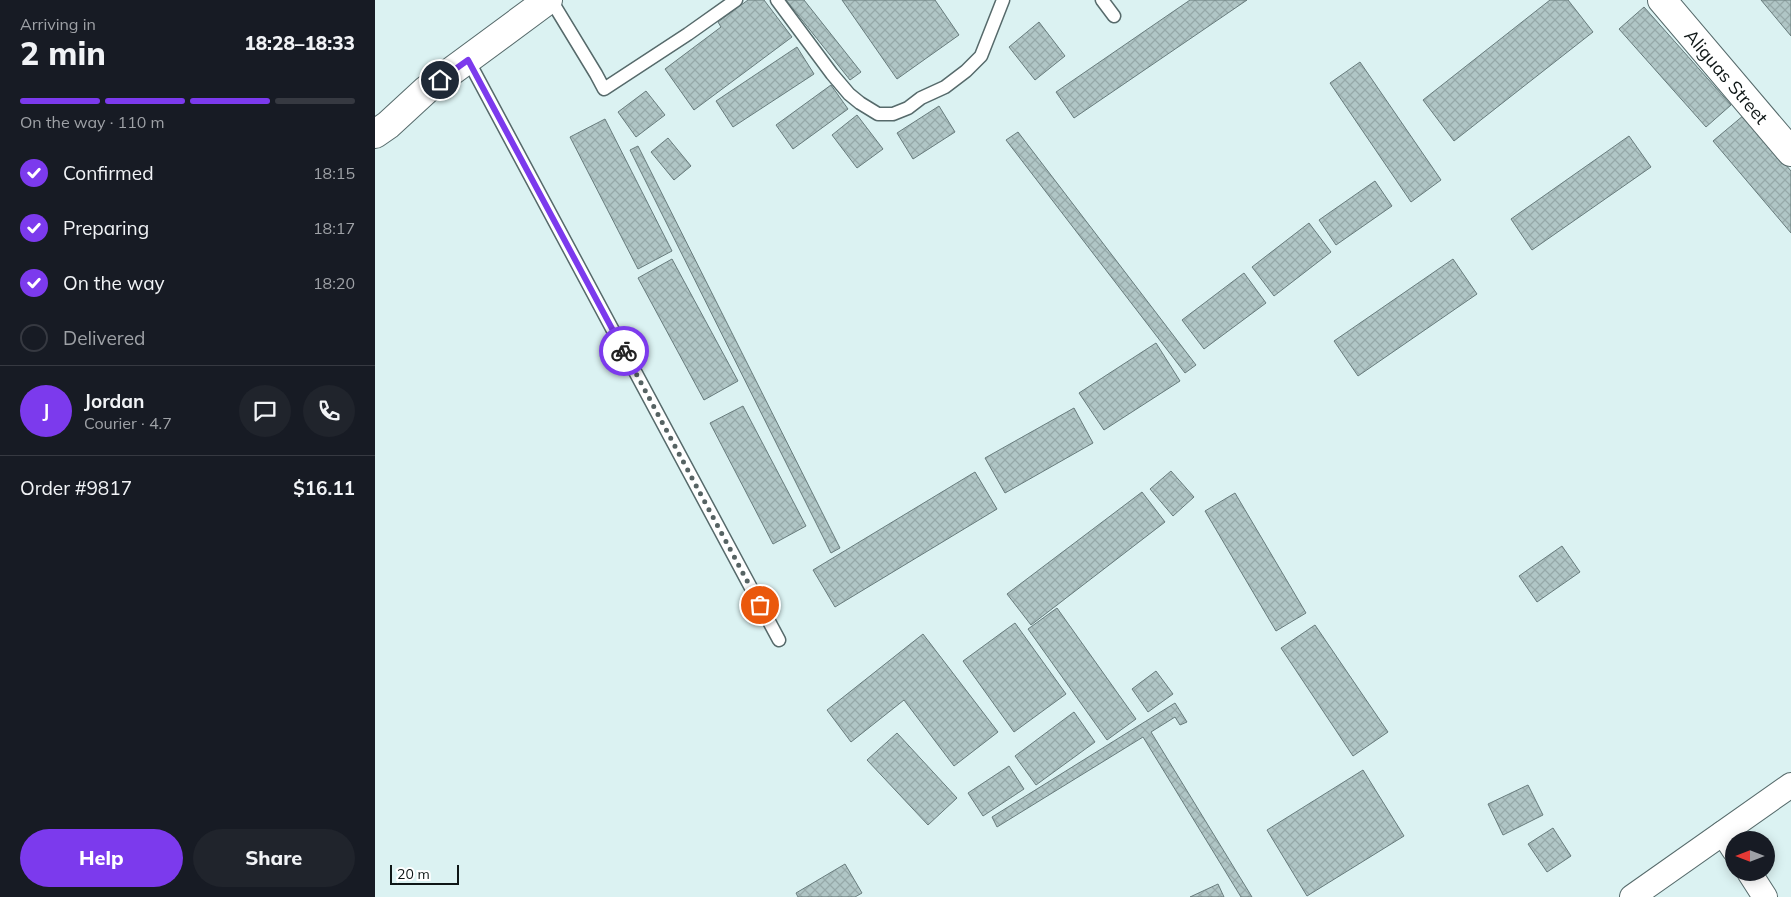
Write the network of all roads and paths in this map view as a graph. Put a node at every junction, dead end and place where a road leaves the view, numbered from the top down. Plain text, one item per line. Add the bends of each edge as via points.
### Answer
1 (549, 0) edge
2 (735, 0) edge
3 (777, 0) edge
4 (1003, 0) edge
5 (1102, 0) edge
6 (1662, 0) edge
7 (1114, 16) dead end
8 (468, 60) junction
9 (375, 134) edge
10 (1791, 152) edge
11 (779, 640) dead end
12 (1791, 785) edge
13 (1739, 831) edge
14 (1725, 843) edge
15 (1755, 881) edge
16 (1632, 897) edge
17 (1765, 897) edge

1 - 2 lane via 604,90
1 - 8 main road
3 - 4 lane via 849,94 878,114 893,114 907,108 966,71 981,56
5 - 7 lane
6 - 10 main road, Aliguas Street
8 - 9 main road via 426,90
8 - 11 lane
12 - 13 street
14 - 16 street
15 - 17 street

